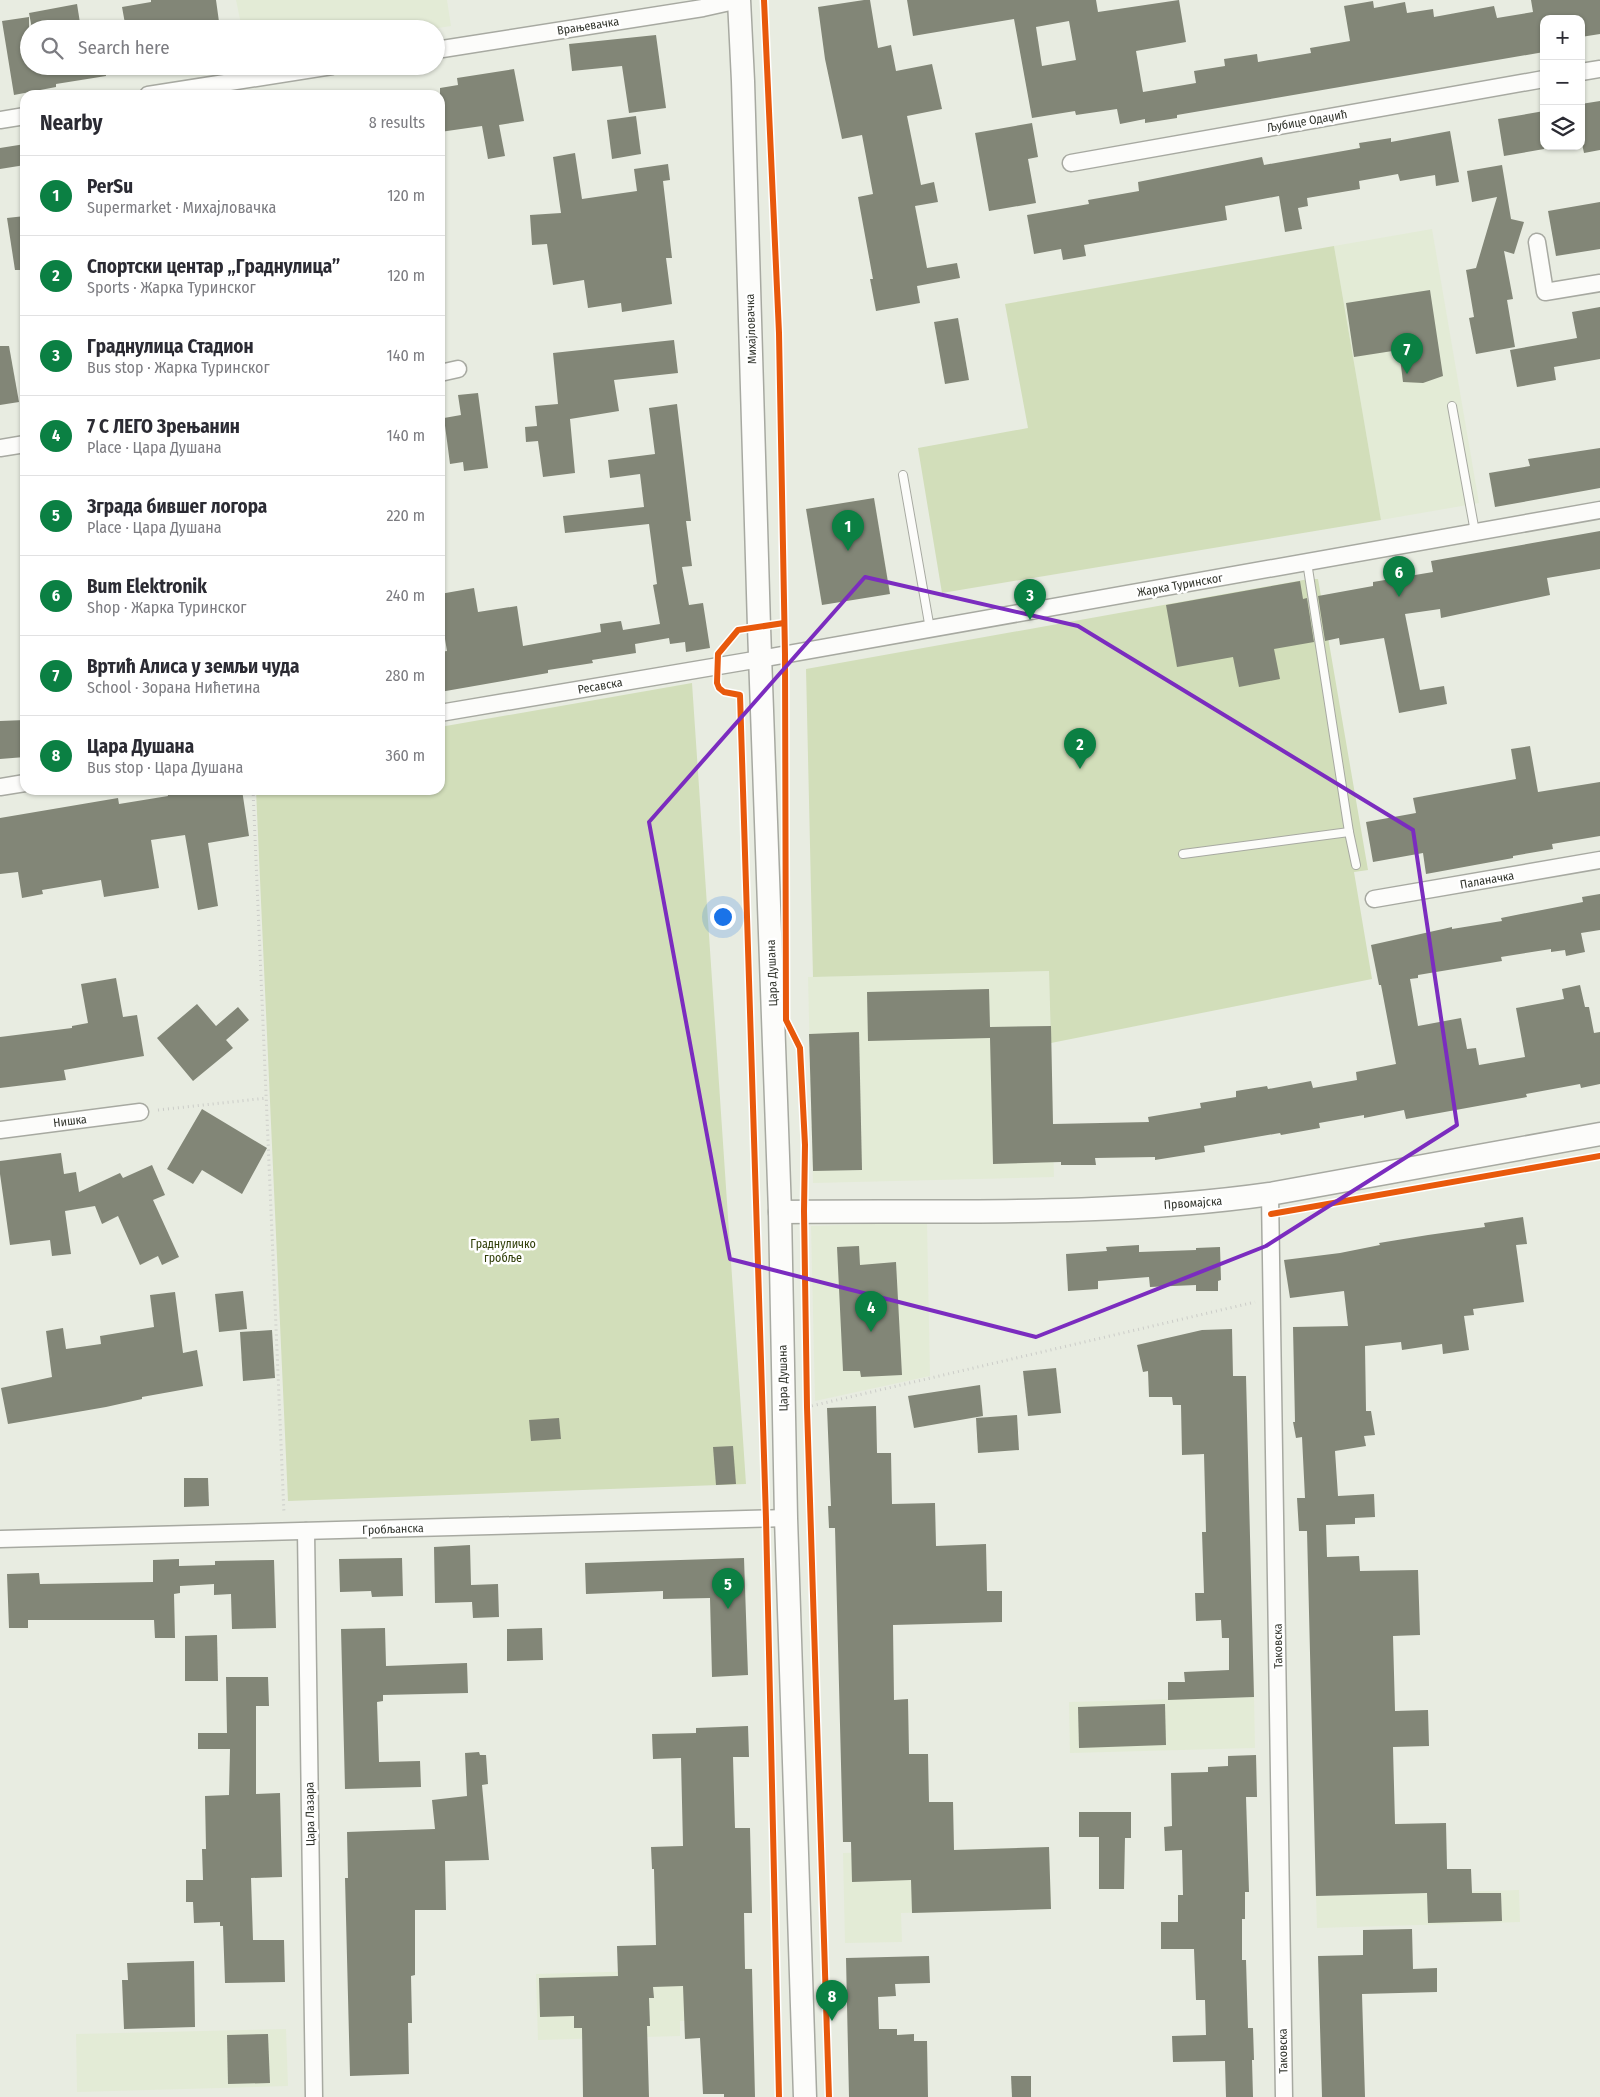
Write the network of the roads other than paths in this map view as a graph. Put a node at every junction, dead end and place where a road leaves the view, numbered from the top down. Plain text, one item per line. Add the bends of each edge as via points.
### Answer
1 (739, 0) edge
2 (445, 49) edge
3 (1600, 69) edge
4 (1585, 71) edge
5 (275, 75) edge
6 (1540, 80) edge
7 (180, 90) edge
8 (20, 117) edge
9 (0, 120) edge
10 (1071, 163) dead end
11 (1536, 242) dead end
12 (1600, 282) edge
13 (458, 369) dead end
14 (445, 371) edge
15 (1452, 406) dead end
16 (20, 445) edge
17 (0, 448) edge
18 (903, 475) dead end
19 (1600, 510) edge
20 (1475, 532) junction
21 (1307, 562) junction
22 (930, 629) junction
23 (760, 659) junction
24 (445, 712) edge
25 (20, 784) edge
26 (0, 787) edge
27 (1349, 832) junction
28 (1183, 854) dead end
29 (1600, 860) edge
30 (1356, 865) dead end
31 (1374, 899) dead end
32 (140, 1112) road end
33 (0, 1130) edge
34 (1600, 1134) edge
35 (1270, 1194) junction
36 (780, 1212) junction
37 (786, 1518) junction
38 (306, 1531) junction
39 (0, 1539) edge
40 (314, 2097) edge
41 (805, 2097) edge
42 (1284, 2097) edge

1 - 2 street, Врањевачка
1 - 23 street, Михајловачка
3 - 4 street
5 - 7 street
6 - 10 street, Љубице Одаџић
8 - 9 street
11 - 12 street via 1545,292
13 - 14 street
15 - 20 lane
16 - 17 street
18 - 22 lane
19 - 20 street, Жарка Туринског
20 - 21 street, Жарка Туринског
21 - 22 street, Жарка Туринског
21 - 27 lane
22 - 23 street, Жарка Туринског
23 - 24 street, Ресавска
23 - 36 street, Цара Душана
25 - 26 street
27 - 28 lane
27 - 30 lane
29 - 31 street, Паланачка
32 - 33 street, Нишка
34 - 35 street, Првомајска
35 - 36 street, Првомајска via 1216,1202 1046,1210
35 - 42 street, Таковска
36 - 37 street, Цара Душана
37 - 38 street, Гробљанска
37 - 41 street, Цара Душана
38 - 39 street, Гробљанска
38 - 40 street, Цара Лазара

